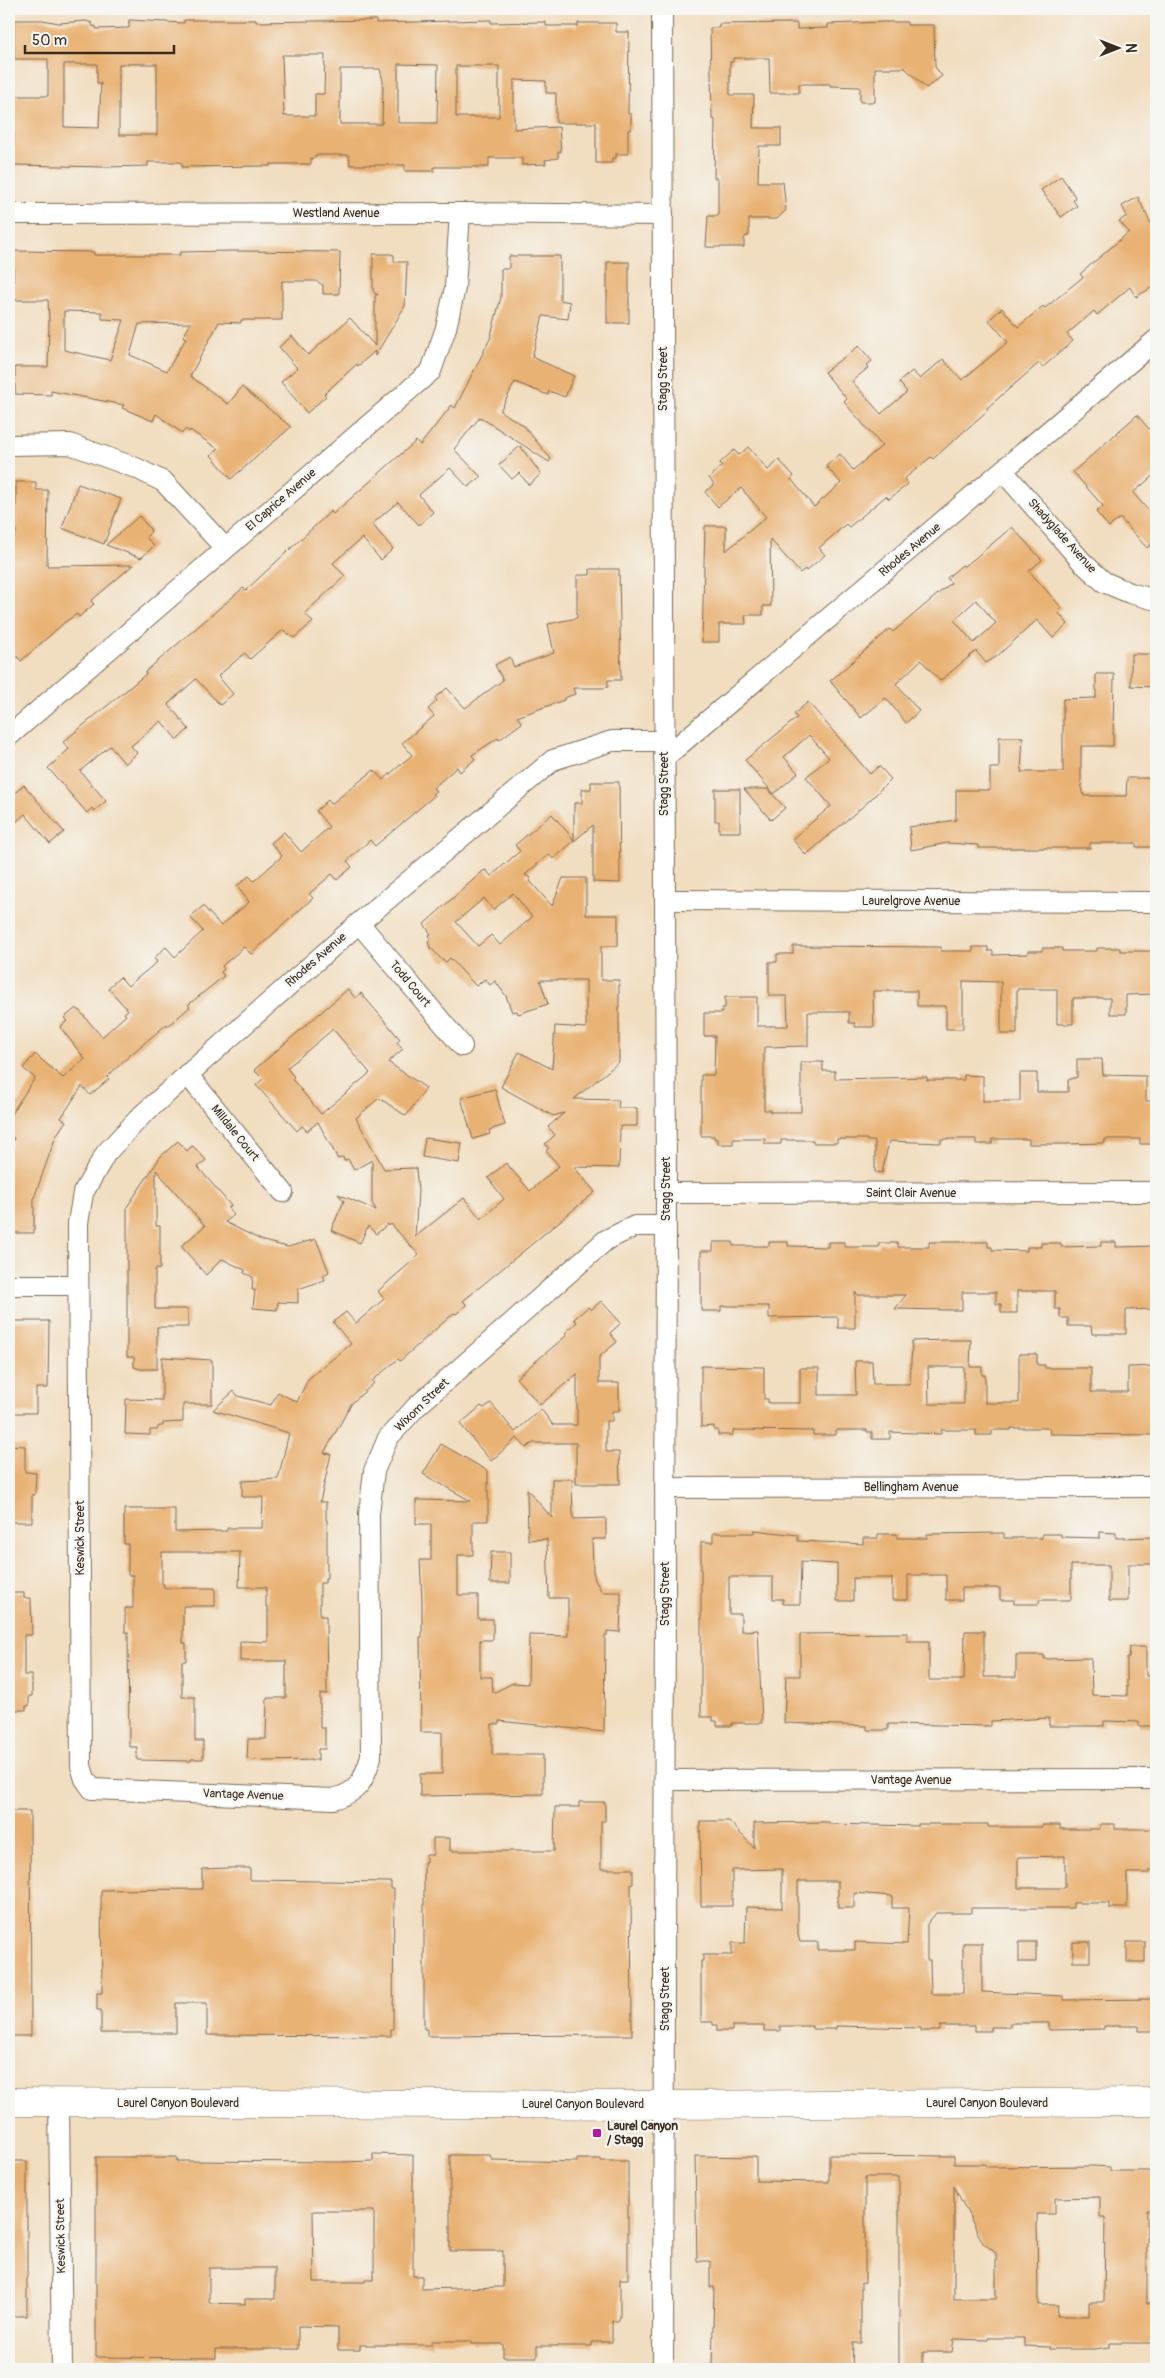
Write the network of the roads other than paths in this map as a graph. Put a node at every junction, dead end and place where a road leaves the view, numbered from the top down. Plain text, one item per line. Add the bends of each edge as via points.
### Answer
1 (662, 9) edge
2 (460, 213) junction
3 (9, 214) edge
4 (663, 215) junction
5 (1156, 340) edge
6 (9, 445) edge
7 (1004, 471) junction
8 (225, 548) junction
9 (1156, 600) edge
10 (9, 736) edge
11 (664, 750) junction
12 (665, 900) junction
13 (1156, 902) edge
14 (359, 923) junction
15 (462, 1046) dead end
16 (187, 1074) junction
17 (284, 1192) dead end
18 (1156, 1192) edge
19 (666, 1193) junction
20 (665, 1226) junction
21 (9, 1285) edge
22 (78, 1285) junction
23 (1156, 1487) edge
24 (665, 1488) junction
25 (372, 1756) joint
26 (1156, 1779) edge
27 (665, 1780) junction
28 (92, 1789) joint
29 (9, 2102) edge
30 (60, 2102) junction
31 (1156, 2102) edge
32 (665, 2105) junction
33 (62, 2369) edge
34 (663, 2369) edge

1 - 4 street, Stagg Street
2 - 3 street, Westland Avenue
2 - 4 street, Westland Avenue
2 - 8 street, El Caprice Avenue via 455,288 446,328 431,370
4 - 11 street, Stagg Street
5 - 7 street, Rhodes Avenue
6 - 8 street via 70,444 136,468 164,482
7 - 9 street, Shadyglade Avenue via 1083,563 1104,582 1130,594
7 - 11 street, Rhodes Avenue
8 - 10 street, El Caprice Avenue
11 - 12 street, Stagg Street
11 - 14 street, Rhodes Avenue via 612,741 554,760
12 - 13 street, Laurelgrove Avenue
12 - 19 street, Stagg Street
14 - 15 street, Todd Court
14 - 16 street, Rhodes Avenue
16 - 17 street, Milldale Court
16 - 22 street, Rhodes Avenue via 106,1153 83,1193 78,1224
18 - 19 street, Saint Clair Avenue
19 - 20 street, Stagg Street
20 - 24 street, Stagg Street
20 - 25 street, Wixom Street via 634,1226 606,1240 416,1407 388,1438 374,1471 369,1514
21 - 22 street
22 - 28 street, Keswick Street via 80,1756 85,1779
23 - 24 street, Bellingham Avenue
24 - 27 street, Stagg Street
25 - 28 street, Vantage Avenue via 364,1778 350,1794 334,1798
26 - 27 street, Vantage Avenue
27 - 32 street, Stagg Street
29 - 30 main road, Laurel Canyon Boulevard
30 - 32 main road, Laurel Canyon Boulevard
30 - 33 street, Keswick Street
31 - 32 main road, Laurel Canyon Boulevard
32 - 34 street, Stagg Street

